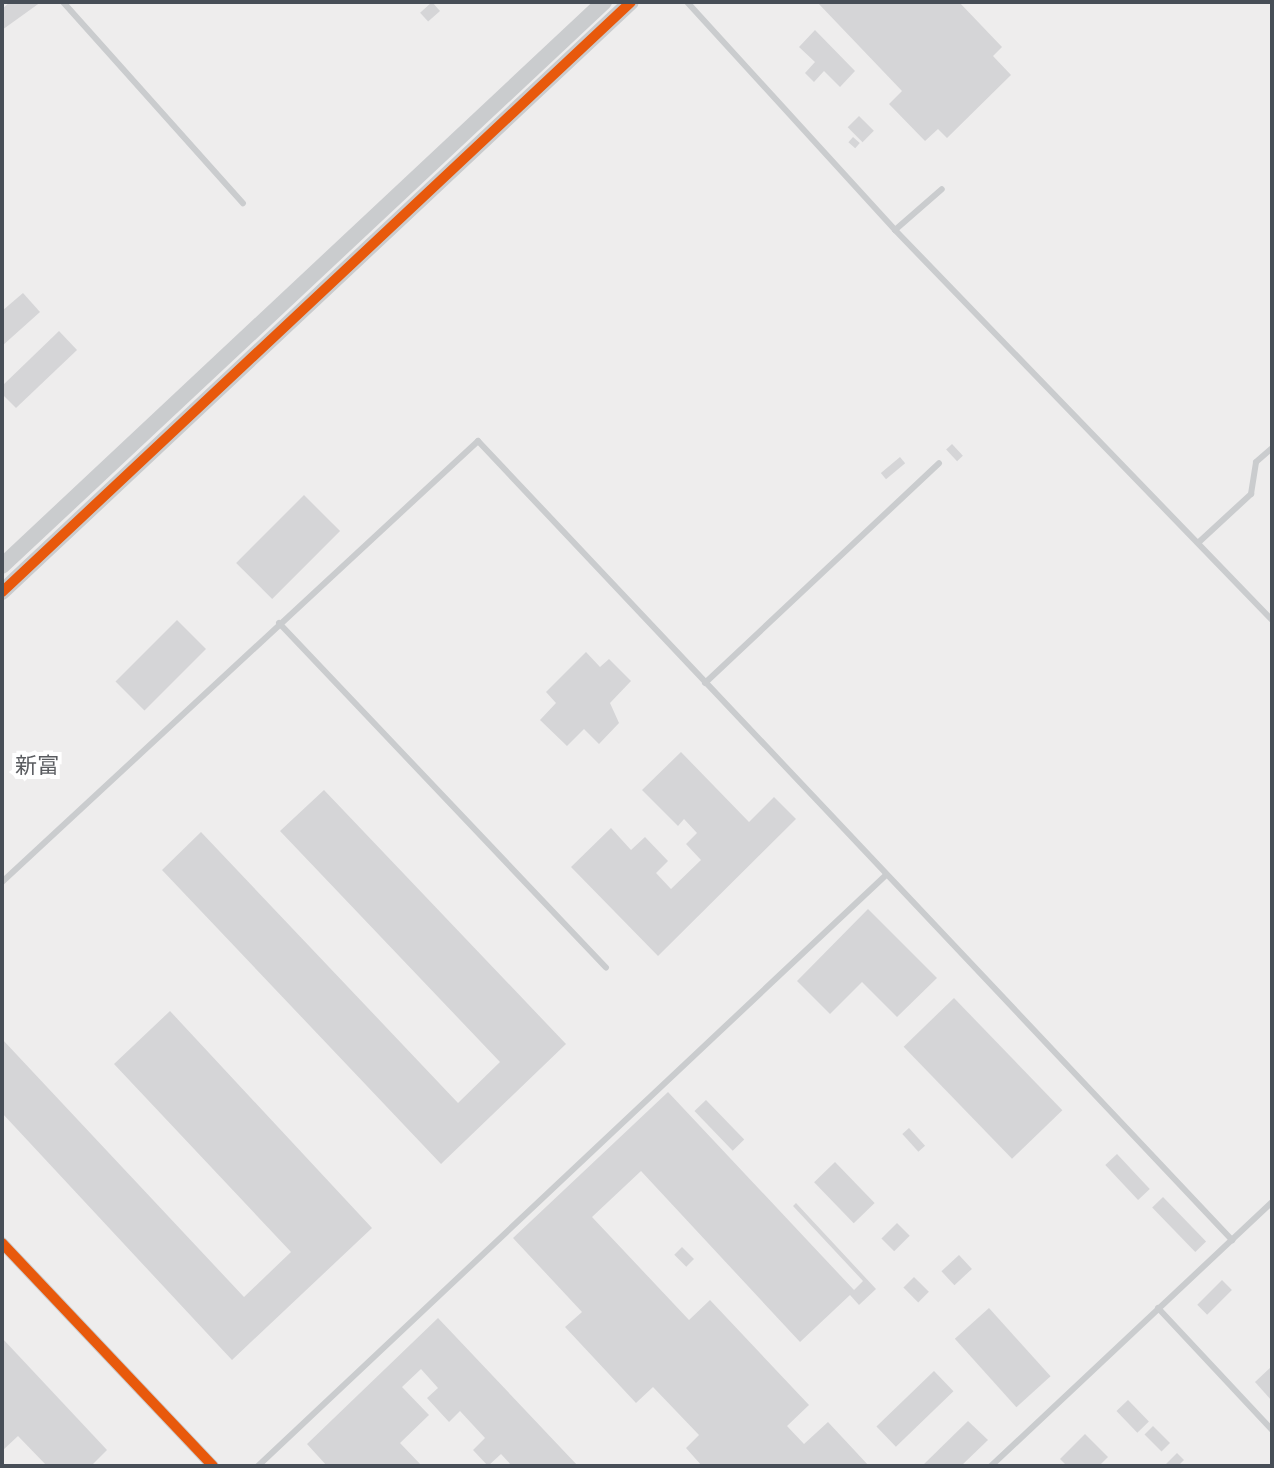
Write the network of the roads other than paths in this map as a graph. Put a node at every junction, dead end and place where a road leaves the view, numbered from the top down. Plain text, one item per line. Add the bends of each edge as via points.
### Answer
1 (63, 2) edge
2 (604, 2) edge
3 (631, 2) edge
4 (687, 2) edge
5 (942, 189) dead end
6 (243, 203) dead end
7 (895, 230) junction
8 (1272, 448) edge
9 (939, 463) dead end
10 (1199, 542) junction
11 (2, 566) edge
12 (2, 592) edge
13 (1272, 620) edge
14 (279, 623) junction
15 (705, 683) junction
16 (886, 875) junction
17 (2, 882) edge
18 (606, 968) dead end
19 (1272, 1202) edge
20 (1232, 1240) junction
21 (2, 1243) edge
22 (1158, 1308) junction
23 (1272, 1430) edge
24 (213, 1466) edge
25 (258, 1466) edge
26 (991, 1466) edge

1 - 6 lane
2 - 11 street
3 - 12 street
4 - 7 lane
5 - 7 lane
7 - 10 lane
8 - 10 lane via 1256,462 1251,494
9 - 15 lane
10 - 13 lane
14 - 15 lane via 478,441
14 - 17 lane
14 - 18 lane
15 - 16 lane
16 - 20 lane
16 - 25 lane
19 - 20 lane
20 - 22 lane
21 - 24 street
22 - 23 lane
22 - 26 lane

